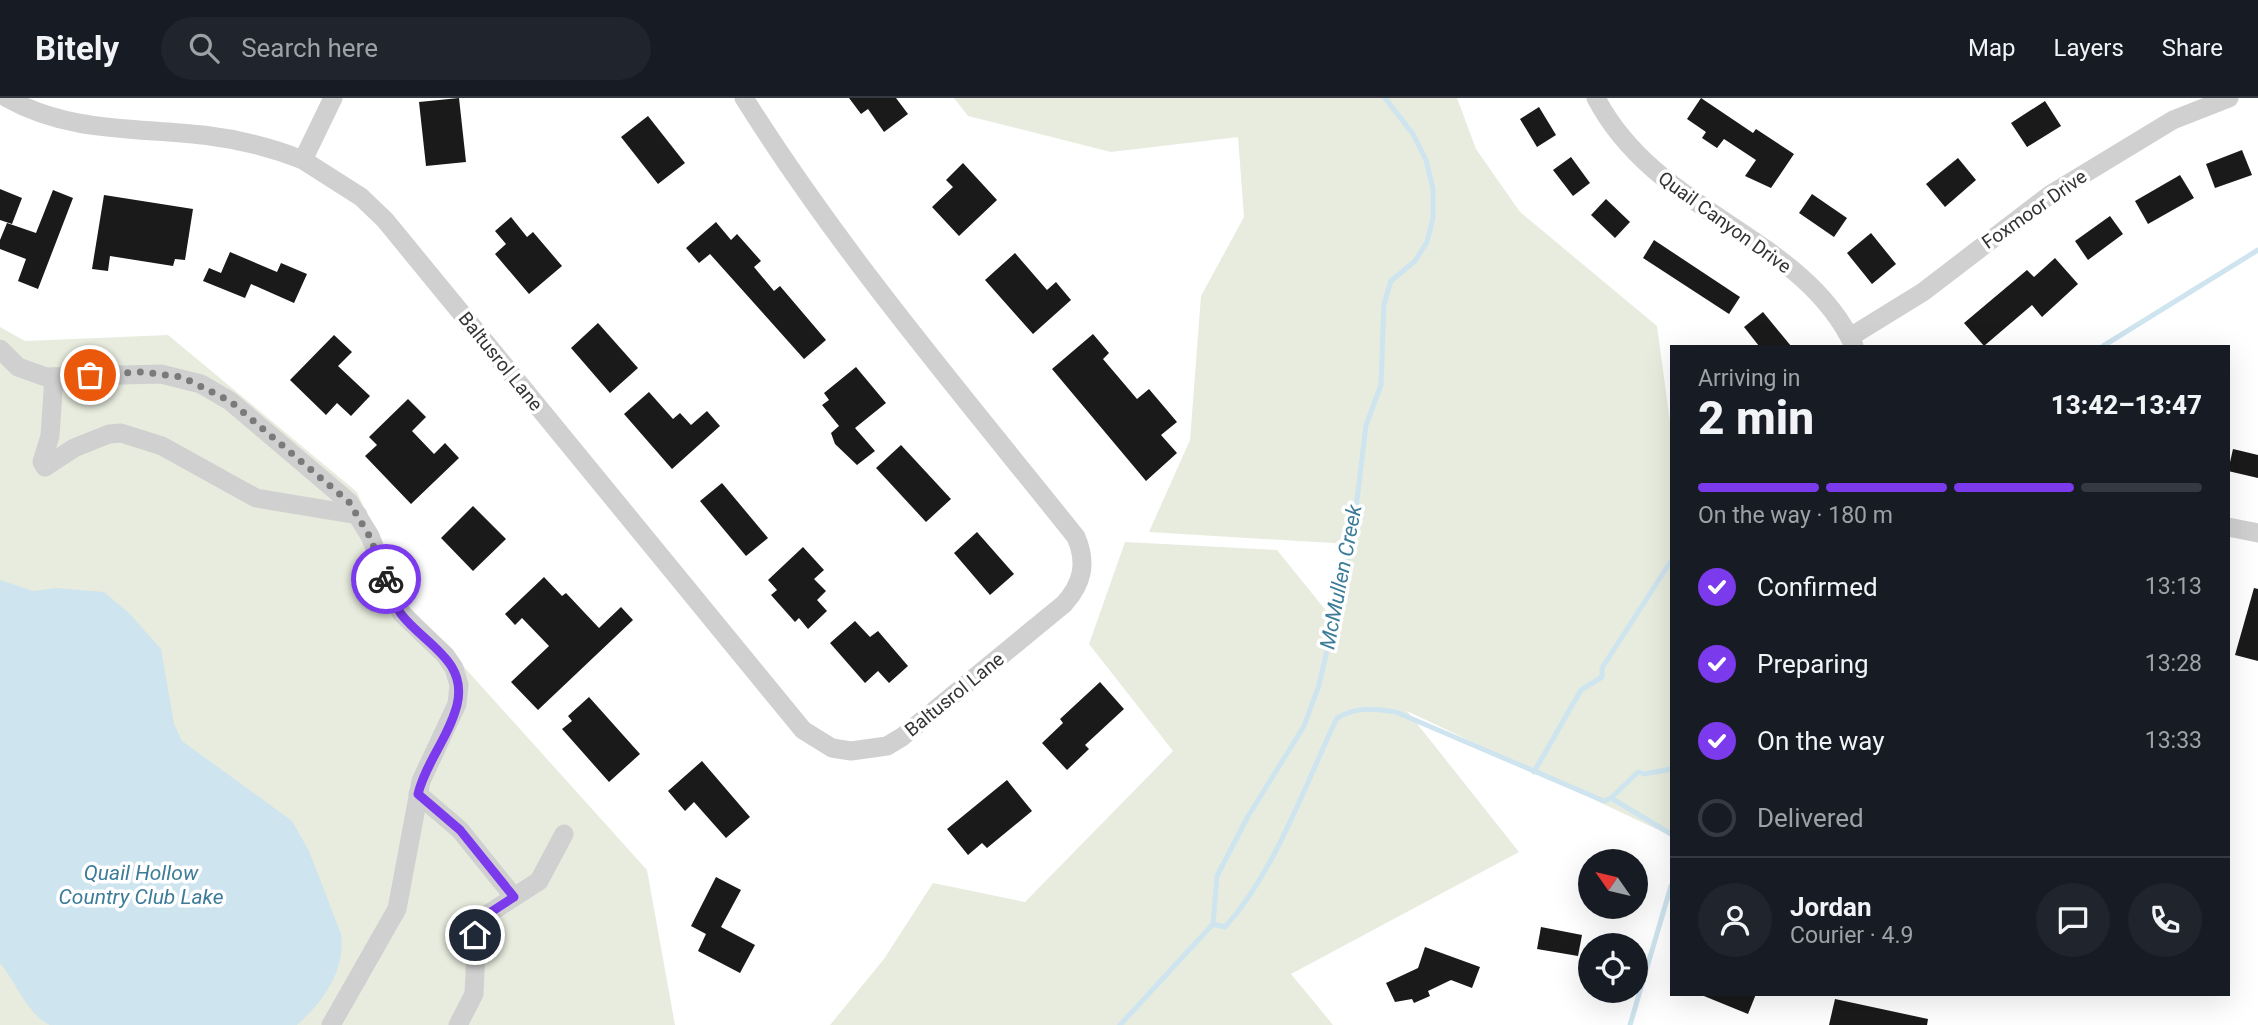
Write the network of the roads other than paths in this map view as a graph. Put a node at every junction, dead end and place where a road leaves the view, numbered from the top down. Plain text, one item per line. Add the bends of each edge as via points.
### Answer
1 (6, 98) edge
2 (333, 98) edge
3 (744, 98) edge
4 (1596, 98) edge
5 (2230, 98) edge
6 (303, 160) junction
7 (1852, 342) edge
8 (0, 349) edge
9 (54, 377) junction
10 (358, 515) junction
11 (2230, 527) edge
12 (2258, 533) edge
13 (418, 794) junction
14 (564, 834) dead end
15 (514, 897) junction
16 (331, 1025) edge
17 (458, 1025) edge

1 - 6 street, Baltusrol Lane via 65,122 209,136 264,146
2 - 6 street
3 - 6 street, Baltusrol Lane via 852,259 1076,537 1081,549 1080,582 1064,604 902,737 869,750 832,748 803,730 385,220 361,197
4 - 7 street, Quail Canyon Drive via 1634,153 1692,202 1779,258 1807,282
5 - 7 street, Foxmoor Drive via 2173,120 2051,194
8 - 9 street via 18,367
9 - 10 street via 142,372 201,384 230,401 349,502
9 - 10 street via 45,467 74,448 121,433 162,446 256,498
10 - 13 street via 401,613 445,655 459,685 449,727 428,763
11 - 12 street
13 - 15 street via 460,830
13 - 16 street via 397,909
14 - 15 street via 545,873
15 - 17 street via 488,914 477,929 474,994

